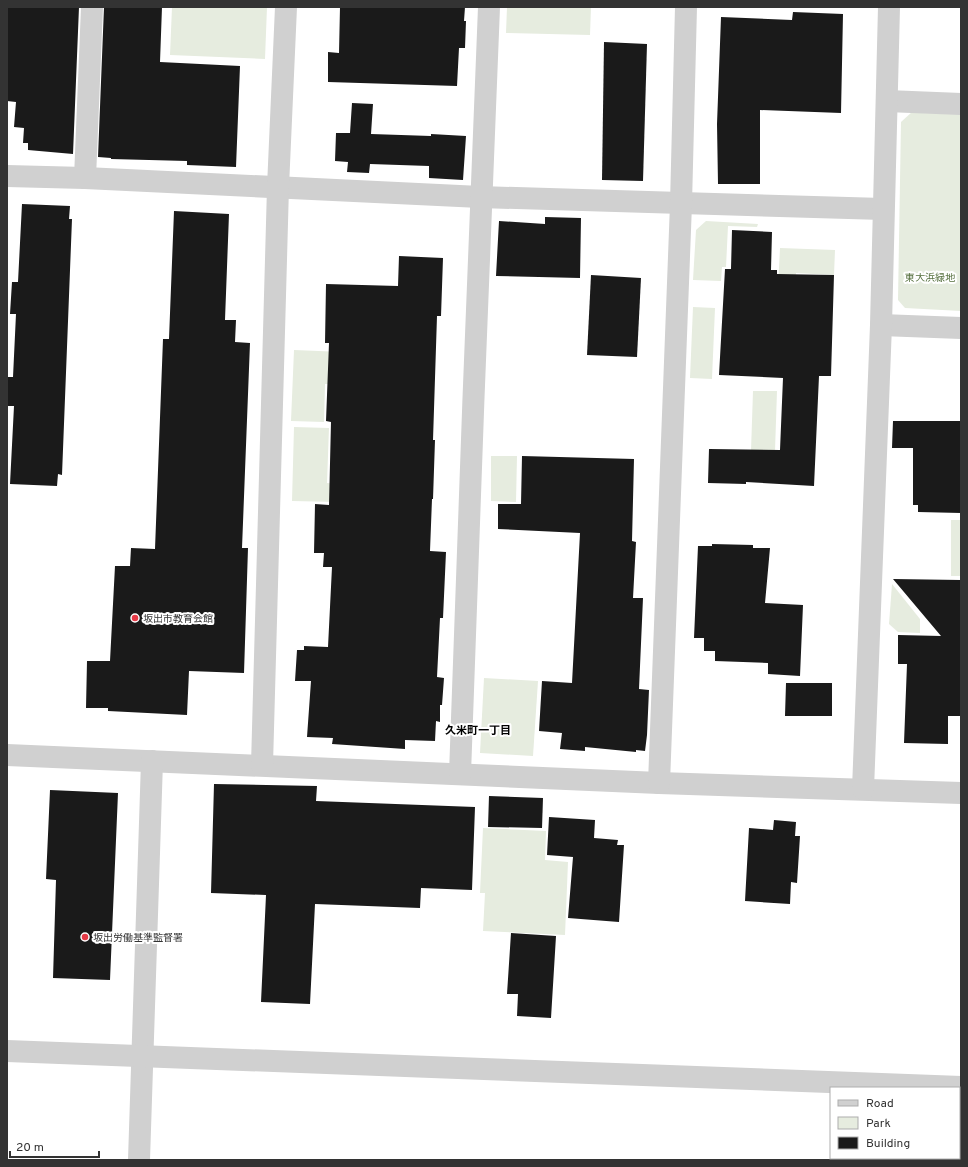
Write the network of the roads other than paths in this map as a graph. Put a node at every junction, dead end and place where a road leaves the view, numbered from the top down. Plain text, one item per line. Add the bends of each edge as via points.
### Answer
1 (92, 7) edge
2 (286, 7) edge
3 (490, 7) edge
4 (686, 7) edge
5 (889, 7) edge
6 (887, 101) junction
7 (961, 104) edge
8 (7, 176) edge
9 (85, 178) junction
10 (278, 187) junction
11 (480, 197) junction
12 (681, 204) junction
13 (883, 209) junction
14 (881, 325) junction
15 (961, 328) edge
16 (7, 755) edge
17 (152, 761) junction
18 (262, 766) junction
19 (460, 774) junction
20 (659, 782) junction
21 (863, 789) junction
22 (961, 793) edge
23 (7, 1051) edge
24 (142, 1057) junction
25 (961, 1087) edge
26 (139, 1160) edge

1 - 9 street
2 - 10 street
3 - 11 street
4 - 12 street
5 - 6 street
6 - 7 street
6 - 13 street
8 - 9 street
9 - 10 street
10 - 11 street
10 - 18 street
11 - 12 street
11 - 19 street
12 - 13 street
12 - 20 street
13 - 14 street
14 - 15 street
14 - 21 street
16 - 17 street
17 - 18 street
17 - 24 street
18 - 19 street
19 - 20 street
20 - 21 street
21 - 22 street
23 - 24 street
24 - 25 street
24 - 26 street

